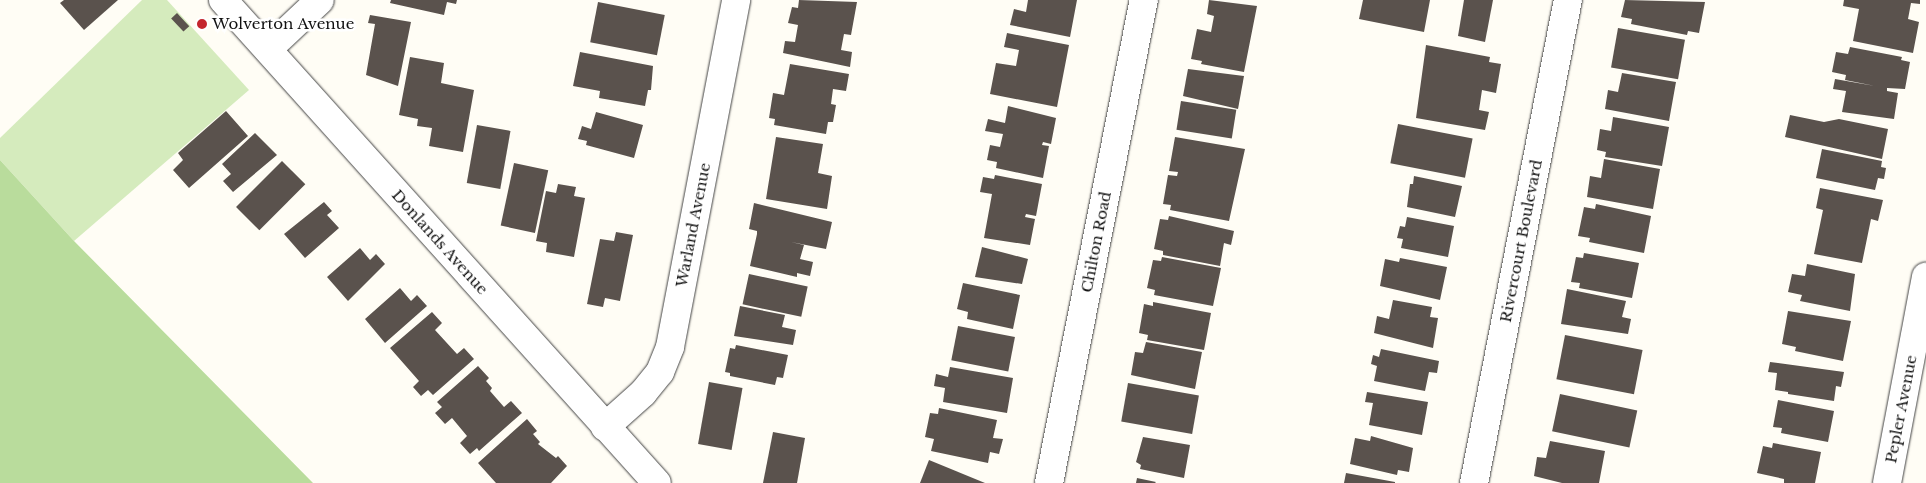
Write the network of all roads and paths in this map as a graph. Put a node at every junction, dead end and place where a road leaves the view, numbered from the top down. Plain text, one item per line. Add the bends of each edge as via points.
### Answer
1 (223, 0) edge
2 (320, 0) edge
3 (736, 0) edge
4 (1144, 0) edge
5 (1568, 0) edge
6 (268, 49) junction
7 (1926, 277) edge
8 (605, 427) junction
9 (657, 483) edge
10 (1049, 483) edge
11 (1474, 483) edge
12 (1886, 483) edge

1 - 6 street, Donlands Avenue
2 - 6 street
3 - 8 street, Warland Avenue via 670,347 660,372 643,393
4 - 10 street, Chilton Road
5 - 11 street, Rivercourt Boulevard
6 - 8 street, Donlands Avenue
7 - 12 street, Pepler Avenue
8 - 9 street, Donlands Avenue

